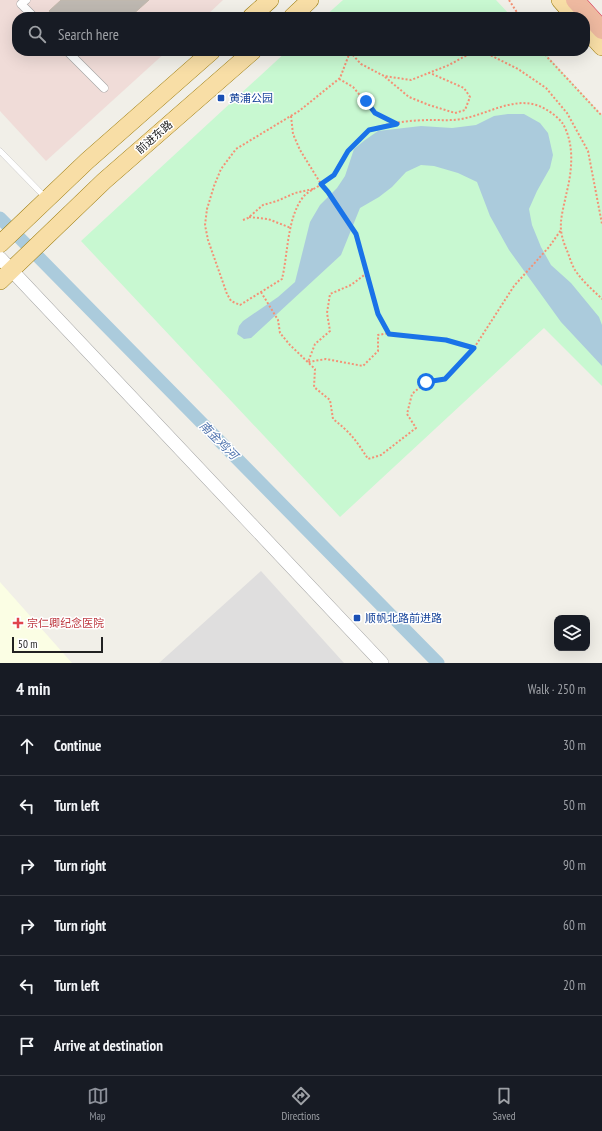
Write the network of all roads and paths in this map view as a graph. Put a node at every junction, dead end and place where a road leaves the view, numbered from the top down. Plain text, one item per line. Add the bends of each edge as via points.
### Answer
1 (26, 0) edge
2 (270, 0) edge
3 (310, 0) edge
4 (509, 0) edge
5 (560, 0) edge
6 (575, 0) edge
7 (29, 12) edge
8 (257, 12) edge
9 (297, 12) edge
10 (517, 12) edge
11 (571, 12) edge
12 (586, 12) edge
13 (590, 17) edge
14 (602, 30) edge
15 (590, 34) edge
16 (602, 47) edge
17 (73, 56) edge
18 (206, 56) edge
19 (247, 56) edge
20 (348, 56) edge
21 (354, 56) edge
22 (465, 56) edge
23 (492, 56) edge
24 (547, 56) edge
25 (430, 72) junction
26 (384, 76) junction
27 (339, 79) junction
28 (104, 88) dead end
29 (292, 116) junction
30 (602, 116) edge
31 (397, 124) junction
32 (0, 151) edge
33 (321, 184) junction
34 (314, 189) junction
35 (42, 203) junction
36 (249, 217) junction
37 (243, 220) dead end
38 (602, 224) edge
39 (291, 228) junction
40 (561, 230) junction
41 (0, 244) edge
42 (4, 269) edge
43 (367, 273) junction
44 (261, 292) junction
45 (602, 298) edge
46 (389, 334) junction
47 (474, 348) junction
48 (308, 362) junction
49 (382, 663) edge

1 - 7 street via 21,4
2 - 8 main road
3 - 9 main road
4 - 10 path
5 - 11 main road
6 - 12 highway
13 - 14 highway
15 - 16 main road
17 - 28 street
18 - 35 main road via 86,160
19 - 42 main road, 前进东路 via 104,181 58,225
20 - 27 path
21 - 26 path via 361,64
22 - 25 path
23 - 38 path via 546,88 567,113 588,151
24 - 30 path
25 - 26 path via 411,80
25 - 26 path via 464,88 470,97 465,110 454,113 429,106 409,97
27 - 29 path
27 - 31 path via 353,87 375,113
29 - 33 path via 293,134
29 - 44 path via 236,149 221,169 207,209 205,225 208,240 231,301 240,305
31 - 33 path via 369,130 348,151 334,175
31 - 40 path via 415,120 462,119 514,104 531,103 546,110 562,123 572,152
32 - 35 lane
33 - 34 path
33 - 43 path via 356,234
34 - 36 path via 263,205
34 - 39 path via 300,203
35 - 41 main road
36 - 37 path
36 - 39 path via 268,219
39 - 44 path via 282,279
40 - 45 path via 563,242 575,270
40 - 47 path via 514,286
42 - 49 street
43 - 46 path via 378,314
43 - 48 path via 351,285 330,294 327,313 330,331 315,344
44 - 48 path via 278,320 280,333
46 - 47 path via 446,340
46 - 48 path via 378,334 378,351 363,366 326,358
47 - 48 path via 445,379 426,382 412,394 407,414 416,428 381,454 368,459 358,442 332,419 330,400 314,387 315,369

